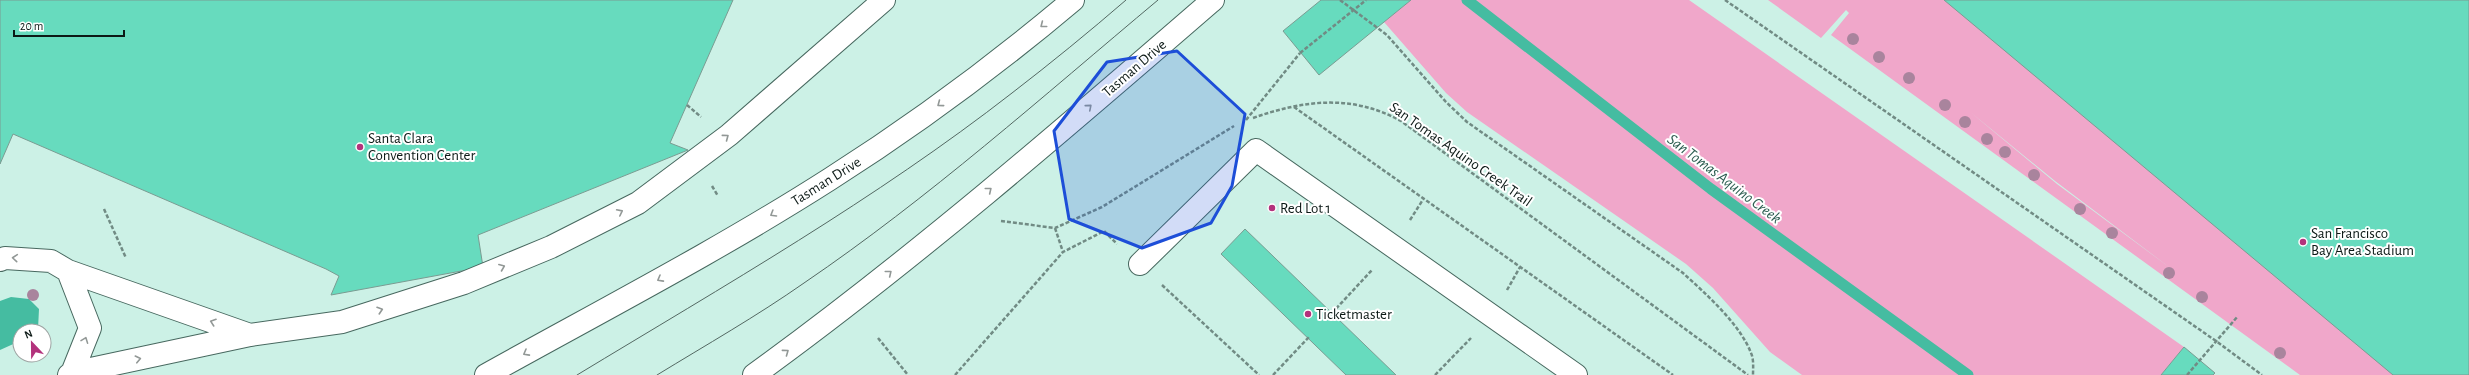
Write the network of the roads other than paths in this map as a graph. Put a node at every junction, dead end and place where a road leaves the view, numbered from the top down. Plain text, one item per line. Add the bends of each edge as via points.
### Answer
1 (884, 0) edge
2 (1073, 0) edge
3 (1213, 0) edge
4 (0, 260) edge
5 (1140, 264) road end
6 (68, 271) junction
7 (250, 335) junction
8 (71, 374) edge
9 (486, 375) edge
10 (754, 375) edge
11 (1576, 375) edge

7 -> 1 main road via 342,322 464,283 551,247 638,203 729,135
2 -> 9 main road, Tasman Drive via 914,124 830,180 728,241
10 -> 3 main road, Tasman Drive via 864,292 959,215 1064,129
6 -> 4 main road via 51,261 5,258
5 - 11 main road via 1256,150
7 -> 6 main road
8 -> 6 main road via 90,328
8 -> 7 main road

